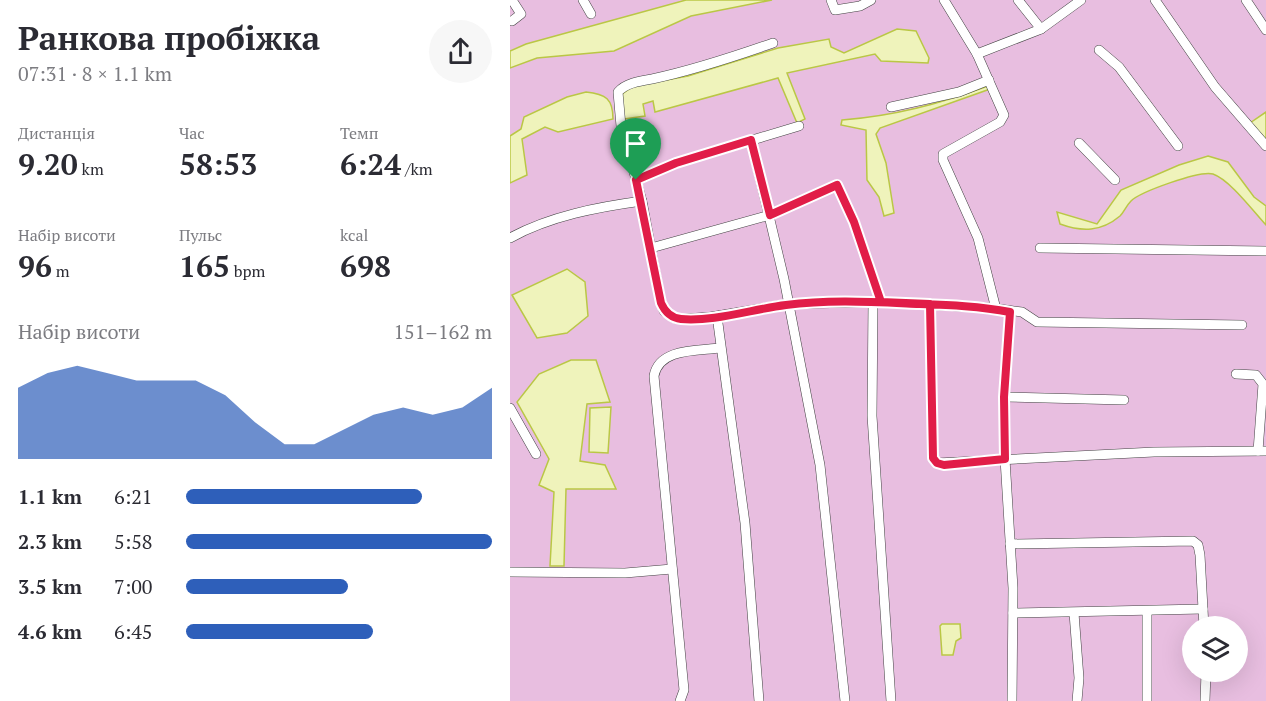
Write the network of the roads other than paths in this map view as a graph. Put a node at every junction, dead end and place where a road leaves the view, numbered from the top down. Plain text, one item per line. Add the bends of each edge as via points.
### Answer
1 (512, 0) edge
2 (583, 0) edge
3 (831, 0) edge
4 (871, 0) edge
5 (944, 0) edge
6 (1018, 0) edge
7 (1082, 0) edge
8 (1155, 0) edge
9 (1246, 0) edge
10 (591, 14) dead end
11 (512, 21) dead end
12 (1041, 29) junction
13 (1266, 30) edge
14 (773, 43) dead end
15 (1099, 50) dead end
16 (976, 54) junction
17 (989, 80) junction
18 (891, 107) dead end
19 (799, 126) dead end
20 (751, 140) junction
21 (1079, 143) dead end
22 (1178, 146) dead end
23 (1266, 146) edge
24 (636, 180) junction
25 (1115, 180) dead end
26 (642, 201) junction
27 (770, 215) junction
28 (510, 238) edge
29 (651, 248) junction
30 (1040, 248) dead end
31 (1266, 251) edge
32 (877, 302) junction
33 (788, 304) junction
34 (930, 304) junction
35 (996, 309) junction
36 (1010, 312) junction
37 (717, 316) junction
38 (1242, 325) dead end
39 (720, 348) junction
40 (1236, 374) dead end
41 (1004, 397) junction
42 (1124, 400) dead end
43 (510, 408) edge
44 (1262, 451) edge
45 (536, 454) dead end
46 (1005, 459) junction
47 (1010, 544) junction
48 (672, 569) junction
49 (510, 572) edge
50 (1203, 609) junction
51 (1147, 611) junction
52 (1074, 613) junction
53 (1013, 614) junction
54 (1203, 616) edge
55 (1206, 682) edge
56 (680, 701) edge
57 (759, 701) edge
58 (845, 701) edge
59 (891, 701) edge
60 (1012, 701) edge
61 (1077, 701) edge
62 (1147, 701) edge
63 (1205, 701) edge

1 - 11 street via 521,14
2 - 10 street
3 - 4 street via 835,10
5 - 16 street
6 - 12 street
7 - 12 street
8 - 23 street via 1215,87
9 - 13 street
12 - 16 street
14 - 24 street via 694,70 622,87 618,92 621,126
15 - 22 street via 1119,67
16 - 17 street
17 - 18 street via 959,92
17 - 35 street via 1004,116 1000,122 947,150 943,160 978,238
19 - 20 street
20 - 24 street
20 - 27 street
21 - 25 street
24 - 26 street
26 - 28 street via 577,214
26 - 29 street
27 - 29 street
27 - 32 street via 837,185 854,222
27 - 33 street
29 - 37 street via 664,311 682,319
30 - 31 street
32 - 33 street
32 - 34 street
32 - 59 street via 872,416
33 - 37 street
33 - 58 street via 820,465
34 - 35 street
34 - 46 street via 933,458 944,465
35 - 36 street
36 - 38 street via 1022,312 1037,322
36 - 41 street
37 - 39 street
39 - 48 street via 670,355 656,369
39 - 57 street via 745,523
40 - 44 street via 1256,375 1263,384
41 - 42 street
41 - 46 street
43 - 45 street
44 - 46 street
46 - 47 street
47 - 50 street via 1193,541 1200,555
47 - 53 street
48 - 49 street via 625,573
48 - 56 street via 684,690
50 - 51 street
50 - 54 street
51 - 52 street
51 - 62 street
52 - 53 street
52 - 61 street
53 - 60 street
55 - 63 street

